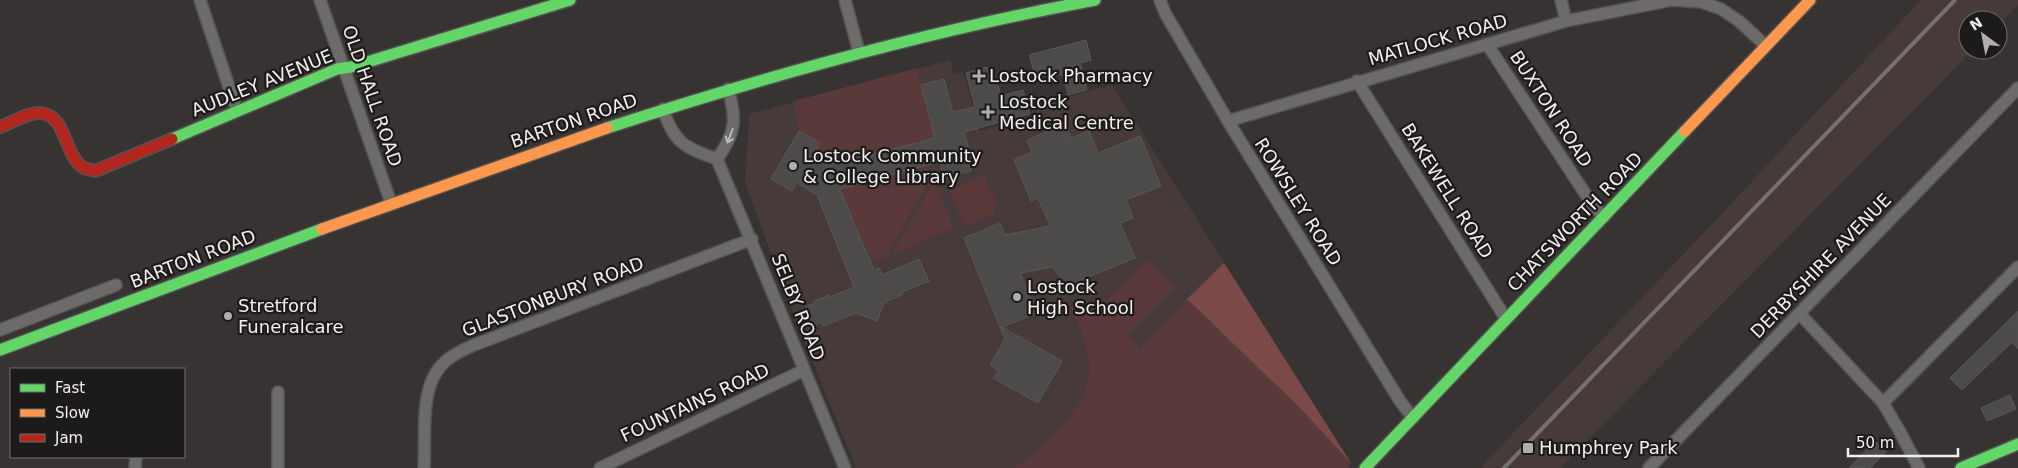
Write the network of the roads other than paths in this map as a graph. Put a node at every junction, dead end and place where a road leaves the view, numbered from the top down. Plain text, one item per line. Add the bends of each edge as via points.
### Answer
1 (200, 0) edge
2 (320, 0) edge
3 (570, 0) edge
4 (845, 0) edge
5 (1160, 0) edge
6 (1561, 0) edge
7 (1810, 0) edge
8 (1088, 1) edge
9 (1566, 21) junction
10 (1487, 44) junction
11 (1766, 46) junction
12 (858, 52) junction
13 (344, 68) junction
14 (1357, 81) junction
15 (2018, 88) edge
16 (728, 89) junction
17 (662, 110) junction
18 (237, 111) junction
19 (1228, 121) junction
20 (0, 127) edge
21 (717, 159) junction
22 (391, 203) junction
23 (1604, 217) junction
24 (752, 240) junction
25 (2018, 267) edge
26 (116, 285) dead end
27 (71, 302) junction
28 (1800, 314) junction
29 (1506, 319) junction
30 (78, 321) junction
31 (0, 330) edge
32 (0, 350) edge
33 (804, 370) junction
34 (278, 392) dead end
35 (1883, 403) junction
36 (1413, 418) junction
37 (2018, 444) edge
38 (278, 468) edge
39 (424, 468) edge
40 (600, 468) edge
41 (845, 468) edge
42 (1365, 468) edge
43 (1649, 468) edge
44 (1918, 468) edge
45 (1961, 468) edge

1 - 18 street
2 - 13 street, OLD HALL ROAD
3 - 13 street, AUDLEY AVENUE
4 - 12 street
5 - 19 street, ROWSLEY ROAD
6 - 9 street
7 - 11 street, CHATSWORTH ROAD
8 - 12 street, BARTON ROAD
9 - 10 street, MATLOCK ROAD
9 - 11 street, MATLOCK ROAD via 1672,0 1701,2 1739,21
10 - 14 street, MATLOCK ROAD
10 - 23 street, BUXTON ROAD via 1592,204
11 - 23 street, CHATSWORTH ROAD
12 - 16 street, BARTON ROAD
13 - 18 street, AUDLEY AVENUE
13 - 22 street, OLD HALL ROAD
14 - 19 street, MATLOCK ROAD
14 - 29 street, BAKEWELL ROAD
15 - 28 street, DERBYSHIRE AVENUE
16 - 17 street, BARTON ROAD
16 -> 21 street via 734,111 733,129
17 - 21 street via 680,142
17 - 22 street, BARTON ROAD
18 - 20 street, AUDLEY AVENUE via 95,171 86,170 76,162 59,126 48,115 31,115
19 - 36 street, ROWSLEY ROAD
21 - 24 street, SELBY ROAD
22 - 30 street, BARTON ROAD
23 - 29 street, CHATSWORTH ROAD
24 - 33 street, SELBY ROAD
24 - 39 street, GLASTONBURY ROAD via 474,344 455,354 440,366 426,400
25 - 35 street
26 - 27 street
27 - 30 street
27 - 31 street
28 - 35 street
28 - 43 street, DERBYSHIRE AVENUE
29 - 36 street, CHATSWORTH ROAD
30 - 32 street, BARTON ROAD
33 - 40 street, FOUNTAINS ROAD
33 - 41 street, SELBY ROAD
34 - 38 street
35 - 44 street
36 - 42 street, CHATSWORTH ROAD
37 - 45 street

